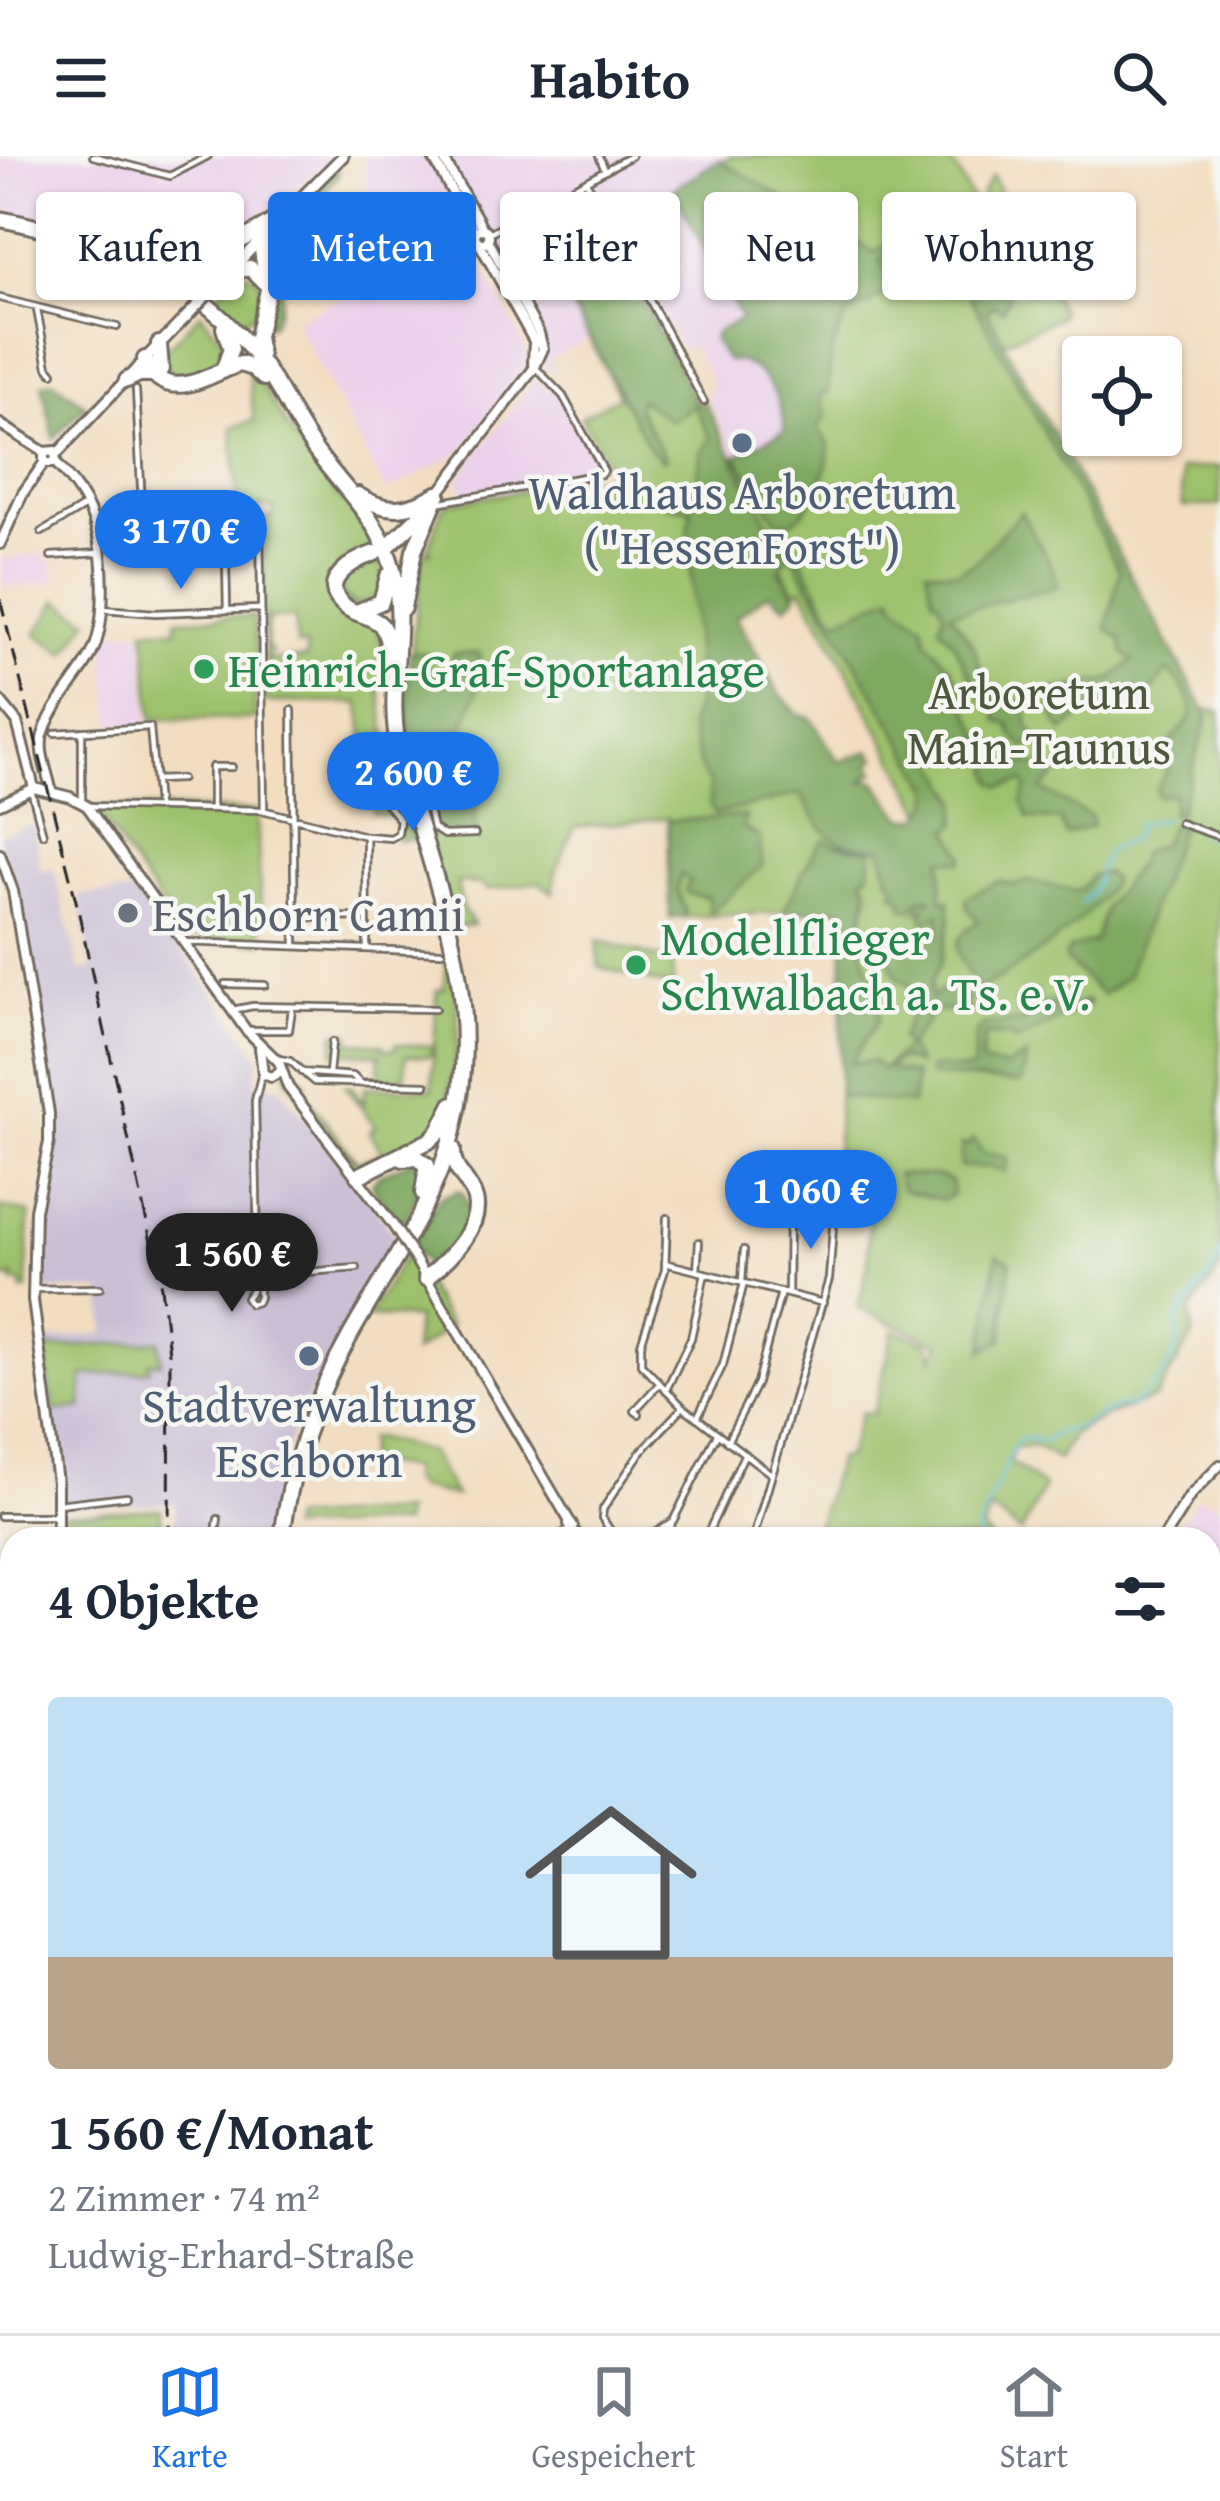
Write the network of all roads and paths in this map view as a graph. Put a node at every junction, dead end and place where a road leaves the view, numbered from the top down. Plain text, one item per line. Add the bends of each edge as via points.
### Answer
1 (94, 156) edge
2 (208, 156) edge
3 (343, 156) edge
4 (432, 156) edge
5 (442, 156) edge
6 (599, 156) edge
7 (631, 156) edge
8 (605, 170) junction
9 (443, 175) junction
10 (455, 180) junction
11 (586, 181) junction
12 (307, 192) edge
13 (0, 222) edge
14 (36, 229) edge
15 (483, 235) junction
16 (268, 236) edge
17 (256, 256) junction
18 (244, 263) edge
19 (244, 268) edge
20 (0, 298) edge
21 (197, 300) edge
22 (202, 300) edge
23 (37, 309) junction
24 (222, 322) junction
25 (117, 327) dead end
26 (159, 344) junction
27 (145, 359) junction
28 (533, 366) junction
29 (158, 371) junction
30 (223, 371) junction
31 (264, 372) junction
32 (53, 373) dead end
33 (131, 385) junction
34 (704, 402) dead end
35 (0, 424) edge
36 (69, 439) junction
37 (29, 440) junction
38 (51, 456) junction
39 (349, 489) junction
40 (440, 498) junction
41 (87, 505) junction
42 (42, 532) dead end
43 (0, 544) edge
44 (99, 553) junction
45 (172, 555) dead end
46 (51, 556) dead end
47 (388, 575) junction
48 (102, 609) junction
49 (260, 609) junction
50 (227, 610) junction
51 (353, 611) junction
52 (397, 637) junction
53 (389, 653) junction
54 (0, 701) edge
55 (292, 710) dead end
56 (82, 731) junction
57 (56, 733) dead end
58 (232, 767) dead end
59 (181, 779) dead end
60 (155, 780) junction
61 (32, 789) junction
62 (52, 791) junction
63 (0, 804) edge
64 (84, 804) junction
65 (157, 806) junction
66 (212, 807) junction
67 (264, 810) junction
68 (294, 818) junction
69 (1180, 823) dead end
70 (43, 834) dead end
71 (475, 834) dead end
72 (366, 836) junction
73 (1220, 837) edge
74 (0, 854) edge
75 (367, 917) junction
76 (296, 918) junction
77 (183, 943) junction
78 (296, 946) junction
79 (367, 948) junction
80 (442, 952) dead end
81 (225, 984) dead end
82 (266, 985) dead end
83 (292, 1008) junction
84 (435, 1009) dead end
85 (231, 1010) junction
86 (246, 1030) junction
87 (332, 1042) dead end
88 (272, 1068) junction
89 (329, 1079) junction
90 (426, 1085) dead end
91 (453, 1104) junction
92 (455, 1126) junction
93 (360, 1179) junction
94 (422, 1198) junction
95 (475, 1207) junction
96 (834, 1215) dead end
97 (789, 1216) dead end
98 (667, 1218) dead end
99 (416, 1226) junction
100 (699, 1242) dead end
101 (744, 1250) dead end
102 (665, 1263) junction
103 (357, 1268) dead end
104 (701, 1272) junction
105 (426, 1277) junction
106 (743, 1283) junction
107 (100, 1288) dead end
108 (34, 1289) junction
109 (785, 1293) junction
110 (823, 1303) junction
111 (659, 1384) junction
112 (666, 1390) junction
113 (683, 1407) junction
114 (639, 1414) dead end
115 (697, 1418) junction
116 (717, 1435) junction
117 (727, 1442) junction
118 (744, 1455) junction
119 (1220, 1466) edge
120 (771, 1474) junction
121 (127, 1496) dead end
122 (58, 1504) junction
123 (0, 1516) edge
124 (58, 1516) junction
125 (218, 1520) dead end
126 (673, 1521) junction
127 (58, 1527) edge
128 (217, 1527) edge
129 (281, 1527) edge
130 (282, 1527) edge
131 (572, 1527) edge
132 (608, 1527) edge
133 (664, 1527) edge
134 (671, 1527) edge
135 (711, 1527) edge
136 (756, 1527) edge
137 (1171, 1527) edge

1 - 2 street via 170,176
3 - 12 main road
4 - 9 street
5 - 10 street
6 - 8 street
7 - 8 street
8 - 11 street
9 - 10 street
9 - 15 street
10 - 15 street
11 - 15 street
11 - 34 street
13 - 14 highway
13 - 24 highway via 124,259
15 - 28 street via 534,341
16 - 17 highway
17 - 18 main road
17 - 31 highway via 268,290 257,341
19 - 24 highway via 263,279 258,317 249,325
20 - 23 street
21 - 24 highway
22 - 26 main road, bridge
23 - 25 street
23 - 32 street
24 - 30 highway via 231,349
24 - 31 highway
26 - 27 main road
26 - 29 highway
27 - 29 highway
27 - 33 street
28 - 40 street
28 - 40 street via 563,396 602,474
29 - 30 highway via 184,384
29 - 33 highway via 139,374
30 - 31 highway via 244,364
31 - 39 highway
31 - 47 highway via 307,450 366,522
33 - 36 street
33 - 49 street via 143,526 260,518
35 - 37 street
36 - 37 street
36 - 38 street
37 - 38 street
38 - 41 street
38 - 43 street
39 - 40 highway via 398,510
39 - 52 highway via 387,550
40 - 51 highway via 382,549 347,564 337,594
40 - 52 highway via 414,551
41 - 42 street
41 - 44 street
44 - 46 street
44 - 48 street
45 - 50 street via 226,561
47 - 51 highway via 381,602
47 - 53 highway
48 - 50 street
48 - 62 street via 92,653 44,730
49 - 50 street
49 - 67 street
51 - 53 highway via 380,624
52 - 92 highway via 394,730 464,1004
53 - 91 highway via 390,743 456,992
54 - 61 street via 17,722
55 - 68 street
56 - 57 street
56 - 60 street via 150,727
56 - 64 street
58 - 66 street via 212,767
59 - 60 street
60 - 65 street
61 - 62 street
61 - 63 street
61 - 70 street
62 - 64 street
64 - 65 street
64 - 77 street
65 - 66 street
66 - 67 street
67 - 68 street
68 - 72 street
68 - 76 street
69 - 73 street
71 - 72 street, bridge via 433,828 423,784 415,780 381,797 400,820 398,834
72 - 75 street
74 - 108 street via 49,1113
75 - 76 street
75 - 79 street
76 - 78 street
77 - 78 street
77 - 85 street
78 - 79 street
79 - 80 street
81 - 82 street
83 - 84 street
83 - 85 street
83 - 86 street via 290,1030
85 - 86 street
86 - 88 street
87 - 89 street
88 - 89 street via 293,1064
88 - 93 street
88 - 103 street via 256,1090 257,1280
89 - 90 street
91 - 93 highway via 429,1142
91 - 94 highway
92 - 95 highway via 454,1166
92 - 99 highway
93 - 94 highway via 417,1157 428,1169
93 - 105 street, bridge
94 - 129 highway via 320,1382 292,1455
95 - 99 highway via 466,1190 448,1187
95 - 105 highway via 464,1237
96 - 110 street
97 - 109 street
98 - 102 street
99 - 130 highway via 313,1413
100 - 104 street
101 - 106 street
102 - 104 street
102 - 111 street via 639,1352
104 - 106 street
104 - 112 street via 691,1338
105 - 131 street
106 - 109 street
106 - 115 street via 723,1365
107 - 108 street
108 - 122 street
109 - 110 street
109 - 117 street via 757,1383
110 - 120 street
111 - 112 street
111 - 114 street
112 - 113 street
113 - 115 street
113 - 132 street via 603,1509
115 - 116 street
116 - 117 street
116 - 126 street
117 - 118 street
118 - 120 street
118 - 135 street
119 - 137 street
120 - 136 street
121 - 122 street
122 - 124 street
123 - 124 street
124 - 127 street
125 - 128 street
126 - 133 street
126 - 134 street

